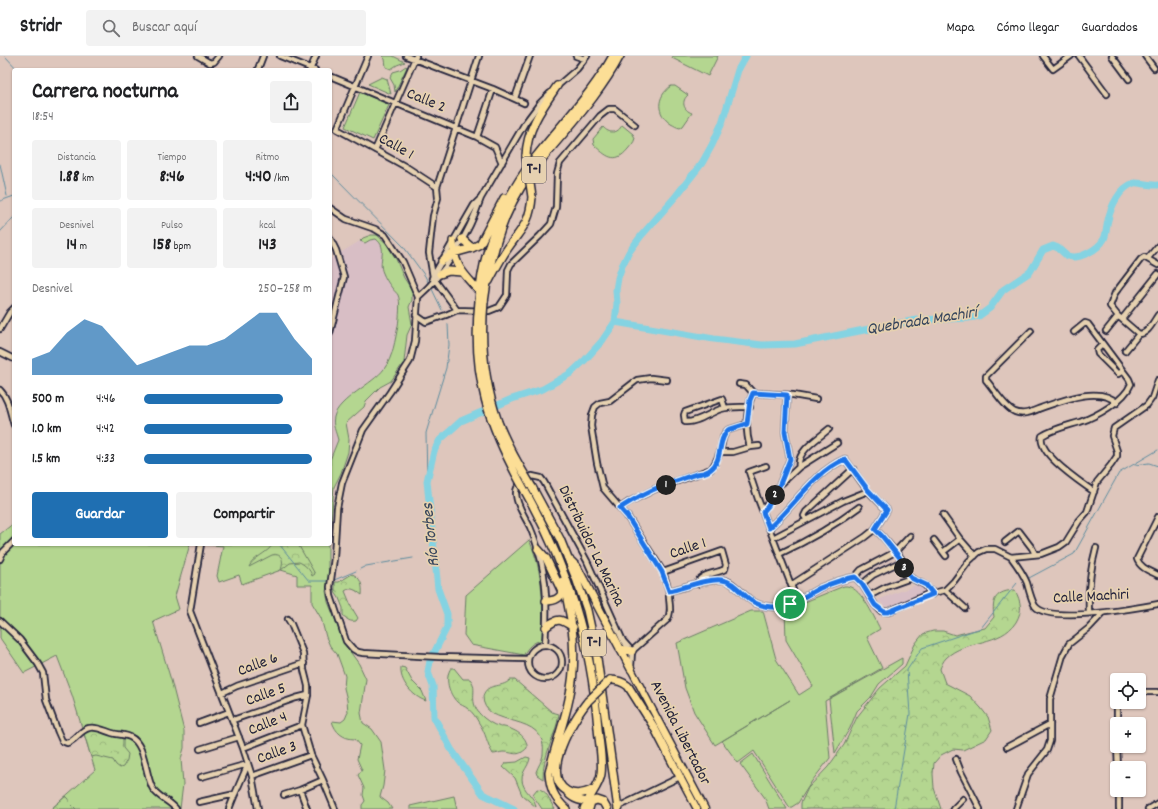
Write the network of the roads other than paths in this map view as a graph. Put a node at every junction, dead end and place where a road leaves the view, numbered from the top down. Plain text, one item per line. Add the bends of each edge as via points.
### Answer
1 (198, 56) edge
2 (218, 56) edge
3 (263, 56) edge
4 (280, 56) edge
5 (316, 56) edge
6 (368, 56) edge
7 (406, 56) edge
8 (479, 56) edge
9 (530, 56) edge
10 (576, 56) edge
11 (613, 56) edge
12 (620, 56) edge
13 (1043, 56) edge
14 (1071, 56) edge
15 (1079, 56) edge
16 (1112, 56) edge
17 (1146, 56) edge
18 (586, 57) edge
19 (415, 58) edge
20 (258, 68) dead end
21 (310, 68) edge
22 (312, 68) edge
23 (1154, 68) dead end
24 (332, 77) edge
25 (1129, 79) dead end
26 (471, 81) junction
27 (356, 86) junction
28 (557, 86) junction
29 (493, 89) junction
30 (1107, 94) dead end
31 (515, 98) junction
32 (397, 103) junction
33 (524, 103) dead end
34 (635, 125) dead end
35 (456, 128) junction
36 (477, 137) junction
37 (544, 148) junction
38 (375, 150) junction
39 (502, 163) junction
40 (437, 187) junction
41 (481, 198) junction
42 (332, 209) edge
43 (462, 239) junction
44 (453, 241) junction
45 (332, 242) edge
46 (1158, 246) edge
47 (472, 248) junction
48 (454, 253) junction
49 (1148, 258) junction
50 (442, 261) junction
51 (1158, 265) edge
52 (462, 272) junction
53 (1158, 274) edge
54 (434, 278) junction
55 (486, 287) junction
56 (480, 292) junction
57 (418, 295) junction
58 (482, 301) junction
59 (12, 310) edge
60 (457, 310) junction
61 (416, 315) junction
62 (1158, 315) edge
63 (1120, 317) junction
64 (332, 325) edge
65 (0, 329) edge
66 (1031, 331) dead end
67 (1106, 331) dead end
68 (1074, 332) dead end
69 (1139, 334) junction
70 (1103, 344) junction
71 (1125, 351) dead end
72 (0, 352) edge
73 (12, 358) edge
74 (1123, 371) junction
75 (668, 380) dead end
76 (1158, 380) edge
77 (739, 384) dead end
78 (0, 390) edge
79 (753, 393) junction
80 (787, 395) junction
81 (816, 400) dead end
82 (1117, 403) junction
83 (750, 407) junction
84 (725, 408) junction
85 (12, 419) edge
86 (747, 424) junction
87 (829, 429) dead end
88 (837, 443) dead end
89 (759, 446) dead end
90 (750, 447) junction
91 (720, 452) junction
92 (766, 466) dead end
93 (799, 467) junction
94 (853, 469) junction
95 (780, 484) junction
96 (528, 489) junction
97 (868, 490) junction
98 (1094, 492) junction
99 (859, 507) dead end
100 (620, 508) junction
101 (763, 512) junction
102 (943, 515) dead end
103 (1158, 516) edge
104 (807, 520) junction
105 (769, 528) junction
106 (875, 529) junction
107 (910, 536) dead end
108 (773, 538) junction
109 (960, 539) junction
110 (934, 540) dead end
111 (1005, 542) dead end
112 (12, 543) edge
113 (201, 546) edge
114 (553, 546) junction
115 (1096, 548) dead end
116 (538, 550) junction
117 (895, 552) junction
118 (779, 554) junction
119 (1035, 554) junction
120 (975, 556) junction
121 (1011, 556) junction
122 (568, 558) junction
123 (0, 559) edge
124 (902, 561) junction
125 (662, 572) junction
126 (1158, 575) edge
127 (855, 577) junction
128 (911, 578) junction
129 (697, 584) junction
130 (862, 584) junction
131 (791, 585) junction
132 (945, 590) junction
133 (669, 591) junction
134 (565, 594) junction
135 (933, 594) junction
136 (869, 596) junction
137 (546, 601) junction
138 (790, 604) junction
139 (1158, 604) edge
140 (965, 608) dead end
141 (1089, 613) junction
142 (1103, 613) junction
143 (288, 618) dead end
144 (0, 621) edge
145 (546, 627) junction
146 (573, 627) junction
147 (545, 645) junction
148 (620, 649) junction
149 (632, 651) junction
150 (528, 659) junction
151 (304, 663) junction
152 (631, 669) junction
153 (1146, 692) edge
154 (1158, 692) edge
155 (222, 693) junction
156 (308, 695) junction
157 (228, 712) junction
158 (233, 720) junction
159 (199, 723) dead end
160 (1050, 724) junction
161 (302, 725) junction
162 (239, 738) junction
163 (1007, 747) dead end
164 (243, 748) junction
165 (200, 749) dead end
166 (311, 755) junction
167 (956, 759) dead end
168 (248, 764) junction
169 (252, 776) junction
170 (201, 777) dead end
171 (680, 777) junction
172 (323, 780) junction
173 (594, 789) junction
174 (300, 790) junction
175 (567, 791) junction
176 (235, 794) junction
177 (284, 795) dead end
178 (1119, 797) edge
179 (964, 799) dead end
180 (199, 802) dead end
181 (1158, 803) edge
182 (588, 806) edge
183 (618, 808) edge
184 (176, 809) edge
185 (229, 809) edge
186 (258, 809) edge
187 (307, 809) edge
188 (335, 809) edge
189 (566, 809) edge
190 (607, 809) edge
191 (696, 809) edge
192 (705, 809) edge
193 (953, 809) edge
194 (980, 809) edge
195 (1016, 809) edge
196 (1119, 809) edge
197 (1148, 809) edge

1 - 2 street via 210,63
3 - 20 street
4 - 21 street
5 - 22 street
6 - 27 street
7 - 19 street
8 - 26 street
9 - 31 street
10 - 18 street
11 - 37 highway, T-1 via 594,88
12 - 55 highway, T-1 via 599,91 529,175 518,193 494,248
13 - 14 street via 1053,69
15 - 30 street
16 - 25 street
17 - 23 street
18 - 28 street
19 - 26 street
19 - 32 street
24 - 27 street, Calle 2
26 - 29 street
26 - 35 street
27 - 32 street, Calle 2
27 - 38 street, Calle 1 via 337,129
28 - 39 street via 533,111
28 - 55 highway, bridge via 540,112 526,145 532,197 529,218
29 - 31 street
29 - 36 street
31 - 33 street
32 - 35 street, Calle 2
32 - 38 street
34 - 60 street via 613,109 600,116 560,163 551,224 511,264 504,302 500,307 489,311
35 - 36 street, Calle 2
35 - 40 street
36 - 39 street, Calle 2 via 495,147
37 - 47 highway via 538,151 518,176 480,244
37 - 56 highway, T-1 via 515,186 498,221 483,269
38 - 40 street, Calle 1
39 - 41 street
40 - 54 street via 438,198 433,216 429,253
41 - 43 street
41 - 44 street via 474,205
42 - 57 street via 346,219 375,229 384,235 403,262
43 - 47 highway
43 - 48 street
44 - 48 highway
44 - 50 street
45 - 64 street via 344,277
46 - 49 street
47 - 48 highway
48 - 50 highway
48 - 52 highway
48 - 54 street
49 - 51 street
49 - 63 street via 1140,259 1115,293 1110,306
50 - 54 street
52 - 54 highway via 449,271
52 - 56 highway
53 - 63 street
54 - 57 street
54 - 60 street
55 - 58 highway, T-1
56 - 58 highway, T-1
57 - 61 street
58 - 96 highway, T-1, bridge via 484,351 490,393 498,423
59 - 65 street
60 - 61 street via 426,322
61 - 150 street via 415,341 410,362 362,430 342,483 337,508 331,596 346,641 358,652
62 - 69 street via 1146,332
63 - 67 street
63 - 69 street
66 - 82 street via 986,376 986,380 1008,408 1026,414 1076,397 1094,395 1112,397
68 - 70 street via 1085,323 1088,324
69 - 71 street
70 - 74 street
70 - 74 street via 1097,350 1098,354 1118,374
72 - 73 street
74 - 82 street via 1131,384
75 - 100 street via 637,380 610,401 595,407 592,431 603,488
76 - 98 street via 1152,398 1146,405 1114,428 1112,436 1117,456 1097,482
77 - 79 street via 746,386
78 - 85 street via 8,400
79 - 80 street
79 - 83 street
80 - 81 street
80 - 95 street via 785,432 790,459
82 - 98 street via 1082,421 1042,436 1042,445 1051,458
83 - 84 street
83 - 86 street
84 - 84 street via 722,399 685,412 685,422 700,419
86 - 90 street
86 - 91 street via 725,432
87 - 93 street via 805,451 799,459
88 - 93 street
89 - 90 street
90 - 91 street via 733,452
91 - 100 street via 711,469 655,489
92 - 101 street via 749,472
93 - 95 street
94 - 97 street
94 - 104 street via 805,514
94 - 105 street via 845,459 838,462 819,476
95 - 101 street
96 - 114 highway, T-1
96 - 122 highway, T-1 via 560,539
97 - 104 street
97 - 106 street via 887,510
98 - 119 street via 1087,512 1066,542 1051,551
99 - 118 street via 838,522
100 - 125 street
101 - 105 street
102 - 109 street
103 - 126 street via 1137,559 1144,568
104 - 108 street
105 - 108 street
106 - 117 street
106 - 131 street
107 - 117 street
108 - 118 street
109 - 110 street via 945,554
109 - 120 street
111 - 119 street via 1019,531
112 - 123 street
113 - 155 street via 190,611
114 - 134 highway, T-1 via 553,555
114 - 173 highway via 579,616 591,666 602,773
115 - 141 street via 1091,566
116 - 134 highway via 546,558
116 - 137 street, Distribuidor La Marina
116 - 149 street, Distribuidor La Marina via 518,503 516,492 518,485 532,476 541,478 544,482 587,561 623,641
117 - 124 street
117 - 127 street via 861,570
118 - 131 street
119 - 121 street
120 - 121 street via 990,548
120 - 132 street
121 - 141 street, Calle Machiri via 1022,573 1036,606 1042,611 1061,614
122 - 148 highway via 577,567
122 - 183 highway, T-1 via 592,631
124 - 128 street
124 - 130 street via 873,575
125 - 129 street, Calle 1 via 722,551 725,569 703,576
125 - 133 street
127 - 130 street
127 - 138 street via 820,588
128 - 135 street via 926,585
128 - 136 street
129 - 133 street
129 - 138 street via 723,580 757,604 773,607
130 - 136 street
131 - 138 street via 793,594
132 - 135 street
132 - 140 street
133 - 149 street via 670,613 667,620
134 - 137 highway via 554,601
134 - 146 highway, T-1
135 - 136 street via 888,612 875,605
137 - 145 street, Distribuidor La Marina
139 - 142 street, Calle Machiri
141 - 142 street, Calle Machiri
142 - 160 street via 1066,648 1052,689 1049,705
143 - 151 street via 298,639
144 - 184 street via 20,640 38,664 43,674 46,700 62,741 67,744 74,741 89,727 131,737 143,756 154,790
145 - 146 highway via 558,620
145 - 147 street, Distribuidor La Marina
146 - 189 highway, T-1 via 574,656 569,699 549,773 553,793
147 - 150 street via 535,648
147 - 150 street via 555,648 561,657 562,665 556,674 547,679 537,677 530,669
148 - 149 highway
148 - 152 highway
149 - 152 street
151 - 155 street, Calle 6
151 - 156 street
152 - 192 main road, Avenida Libertador
153 - 154 street
155 - 157 street
156 - 158 street, Calle 5
156 - 161 street
157 - 158 street
157 - 159 street
158 - 162 street
160 - 163 street
160 - 195 street via 1047,750 1028,774
161 - 164 street, Calle 4
161 - 166 street
162 - 164 street
162 - 165 street
164 - 168 street
166 - 169 street, Calle 3
166 - 172 street
167 - 194 street
168 - 169 street
168 - 170 street
168 - 176 street
169 - 186 street
171 - 175 highway, bridge via 654,727 628,686 623,682 610,680 588,702 570,727 558,760 556,775
171 - 183 street
171 - 191 main road, Avenida Libertador
172 - 174 street
172 - 188 street
173 - 175 highway via 581,793
173 - 182 highway
174 - 177 street
174 - 187 street
175 - 182 highway
176 - 180 street
176 - 185 street
178 - 196 street
179 - 193 street
181 - 197 street
182 - 190 highway via 600,800

